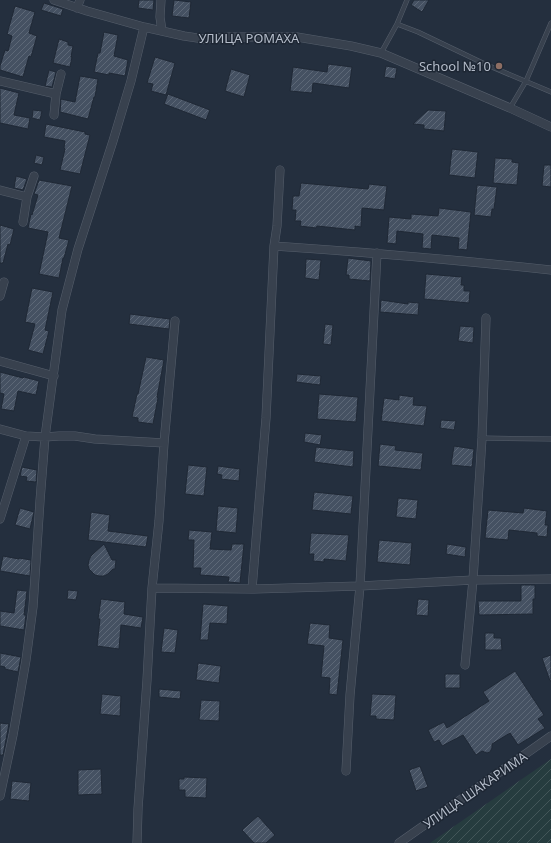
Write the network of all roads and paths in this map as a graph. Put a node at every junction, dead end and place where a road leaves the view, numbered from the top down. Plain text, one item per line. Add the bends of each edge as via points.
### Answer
1 (54, 0) edge
2 (161, 0) edge
3 (407, 0) edge
4 (78, 4) edge
5 (551, 23) edge
6 (396, 24) junction
7 (144, 27) junction
8 (162, 31) junction
9 (381, 53) junction
10 (61, 74) dead end
11 (526, 81) junction
12 (0, 82) edge
13 (551, 92) edge
14 (56, 94) junction
15 (510, 108) junction
16 (54, 115) dead end
17 (551, 127) edge
18 (280, 170) dead end
19 (34, 176) dead end
20 (0, 190) edge
21 (27, 197) junction
22 (23, 222) dead end
23 (274, 246) junction
24 (377, 253) junction
25 (551, 270) edge
26 (4, 282) dead end
27 (0, 296) edge
28 (486, 318) dead end
29 (175, 321) dead end
30 (0, 361) edge
31 (54, 376) junction
32 (0, 429) edge
33 (26, 436) junction
34 (45, 437) junction
35 (482, 438) junction
36 (551, 439) edge
37 (164, 443) junction
38 (0, 519) edge
39 (551, 578) edge
40 (473, 580) junction
41 (360, 586) junction
42 (152, 588) junction
43 (252, 589) junction
44 (465, 665) dead end
45 (551, 736) edge
46 (346, 771) dead end
47 (0, 796) edge
48 (137, 843) edge
49 (399, 843) edge

1 - 4 street, УЛИЦА РОМАХА
2 - 8 street
3 - 6 lane
4 - 7 street, УЛИЦА РОМАХА
5 - 11 lane
6 - 9 lane
6 - 11 lane
7 - 8 street, УЛИЦА РОМАХА
7 - 31 street via 129,88 69,278 62,310
8 - 9 street, УЛИЦА РОМАХА via 204,39 297,37
9 - 15 street, УЛИЦА РОМАХА
10 - 14 street
11 - 13 lane
11 - 15 lane
12 - 14 street
14 - 16 street
15 - 17 street, УЛИЦА РОМАХА
18 - 23 street
19 - 21 street
20 - 21 street
21 - 22 street
23 - 24 street
23 - 43 street via 266,418
24 - 25 street
24 - 41 street
26 - 27 street
28 - 35 street
29 - 37 street
30 - 31 street
31 - 34 street
32 - 33 street
33 - 34 street
33 - 38 street
34 - 37 street
34 - 47 street via 33,607 13,735
35 - 36 lane
35 - 40 street
37 - 42 street
39 - 40 street
40 - 41 street
40 - 44 street
41 - 43 street
41 - 46 street
42 - 43 street
42 - 48 street
45 - 49 street, УЛИЦА ШАКАРИМА

